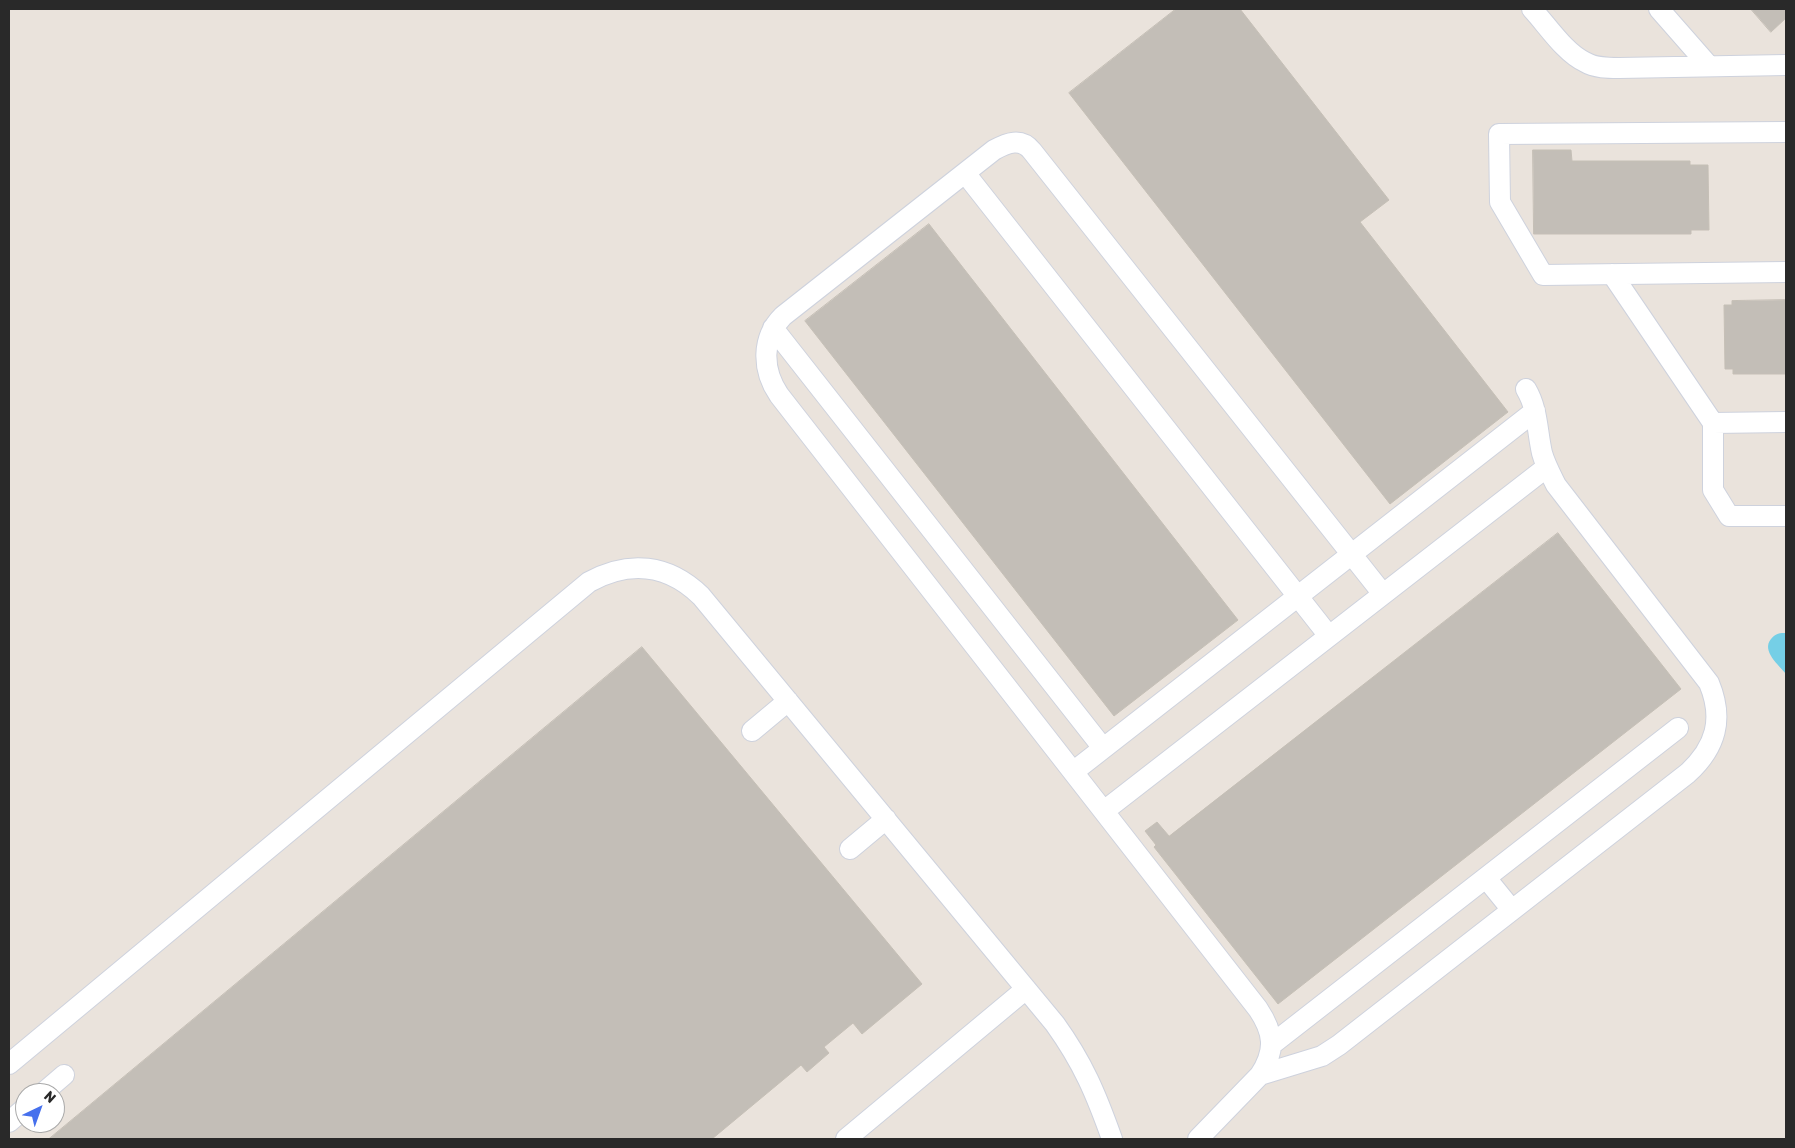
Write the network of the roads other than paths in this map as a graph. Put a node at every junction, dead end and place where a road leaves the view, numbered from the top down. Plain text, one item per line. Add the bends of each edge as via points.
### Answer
1 (1532, 9) edge
2 (1659, 9) edge
3 (1786, 65) edge
4 (1709, 66) junction
5 (1786, 132) edge
6 (965, 173) junction
7 (1786, 272) edge
8 (1612, 274) junction
9 (773, 328) junction
10 (1526, 389) dead end
11 (1535, 411) junction
12 (1786, 422) edge
13 (1713, 423) junction
14 (1547, 467) junction
15 (1786, 516) edge
16 (1352, 554) junction
17 (1384, 594) junction
18 (1297, 597) junction
19 (1328, 636) junction
20 (788, 701) junction
21 (1678, 728) dead end
22 (752, 732) dead end
23 (1103, 748) junction
24 (1073, 772) junction
25 (1104, 811) junction
26 (886, 819) junction
27 (850, 849) dead end
28 (1486, 878) junction
29 (1512, 910) junction
30 (1026, 989) junction
31 (1271, 1045) junction
32 (9, 1064) edge
33 (64, 1075) dead end
34 (1260, 1075) junction
35 (55, 1083) edge
36 (846, 1139) edge
37 (1112, 1139) edge
38 (1198, 1139) edge

1 - 4 street via 1568,50 1595,66
2 - 4 street
3 - 4 street
5 - 8 street via 1499,134 1500,202 1543,275
6 - 9 street via 783,316
6 - 16 street via 1006,144 1018,142 1029,146
6 - 18 street
7 - 8 street
8 - 13 street
9 - 23 street
9 - 24 street via 766,358 769,376 778,395
10 - 11 street
11 - 14 street
11 - 16 street
12 - 13 street
13 - 15 street via 1713,490 1729,516
14 - 17 street
14 - 29 street via 1565,498 1706,678 1715,700 1717,720 1710,745 1695,766
16 - 17 street
16 - 18 street
17 - 19 street
18 - 19 street
18 - 23 street
19 - 25 street
20 - 22 street
20 - 26 street
20 - 32 street via 690,586 653,570 626,569 602,575 574,594
21 - 28 street
23 - 24 street
24 - 25 street
25 - 31 street via 1258,1009 1269,1028
26 - 27 street
26 - 30 street
28 - 29 street
28 - 31 street
29 - 34 street via 1329,1052
30 - 36 street
30 - 37 street via 1079,1059
31 - 34 street
33 - 35 street
34 - 38 street

